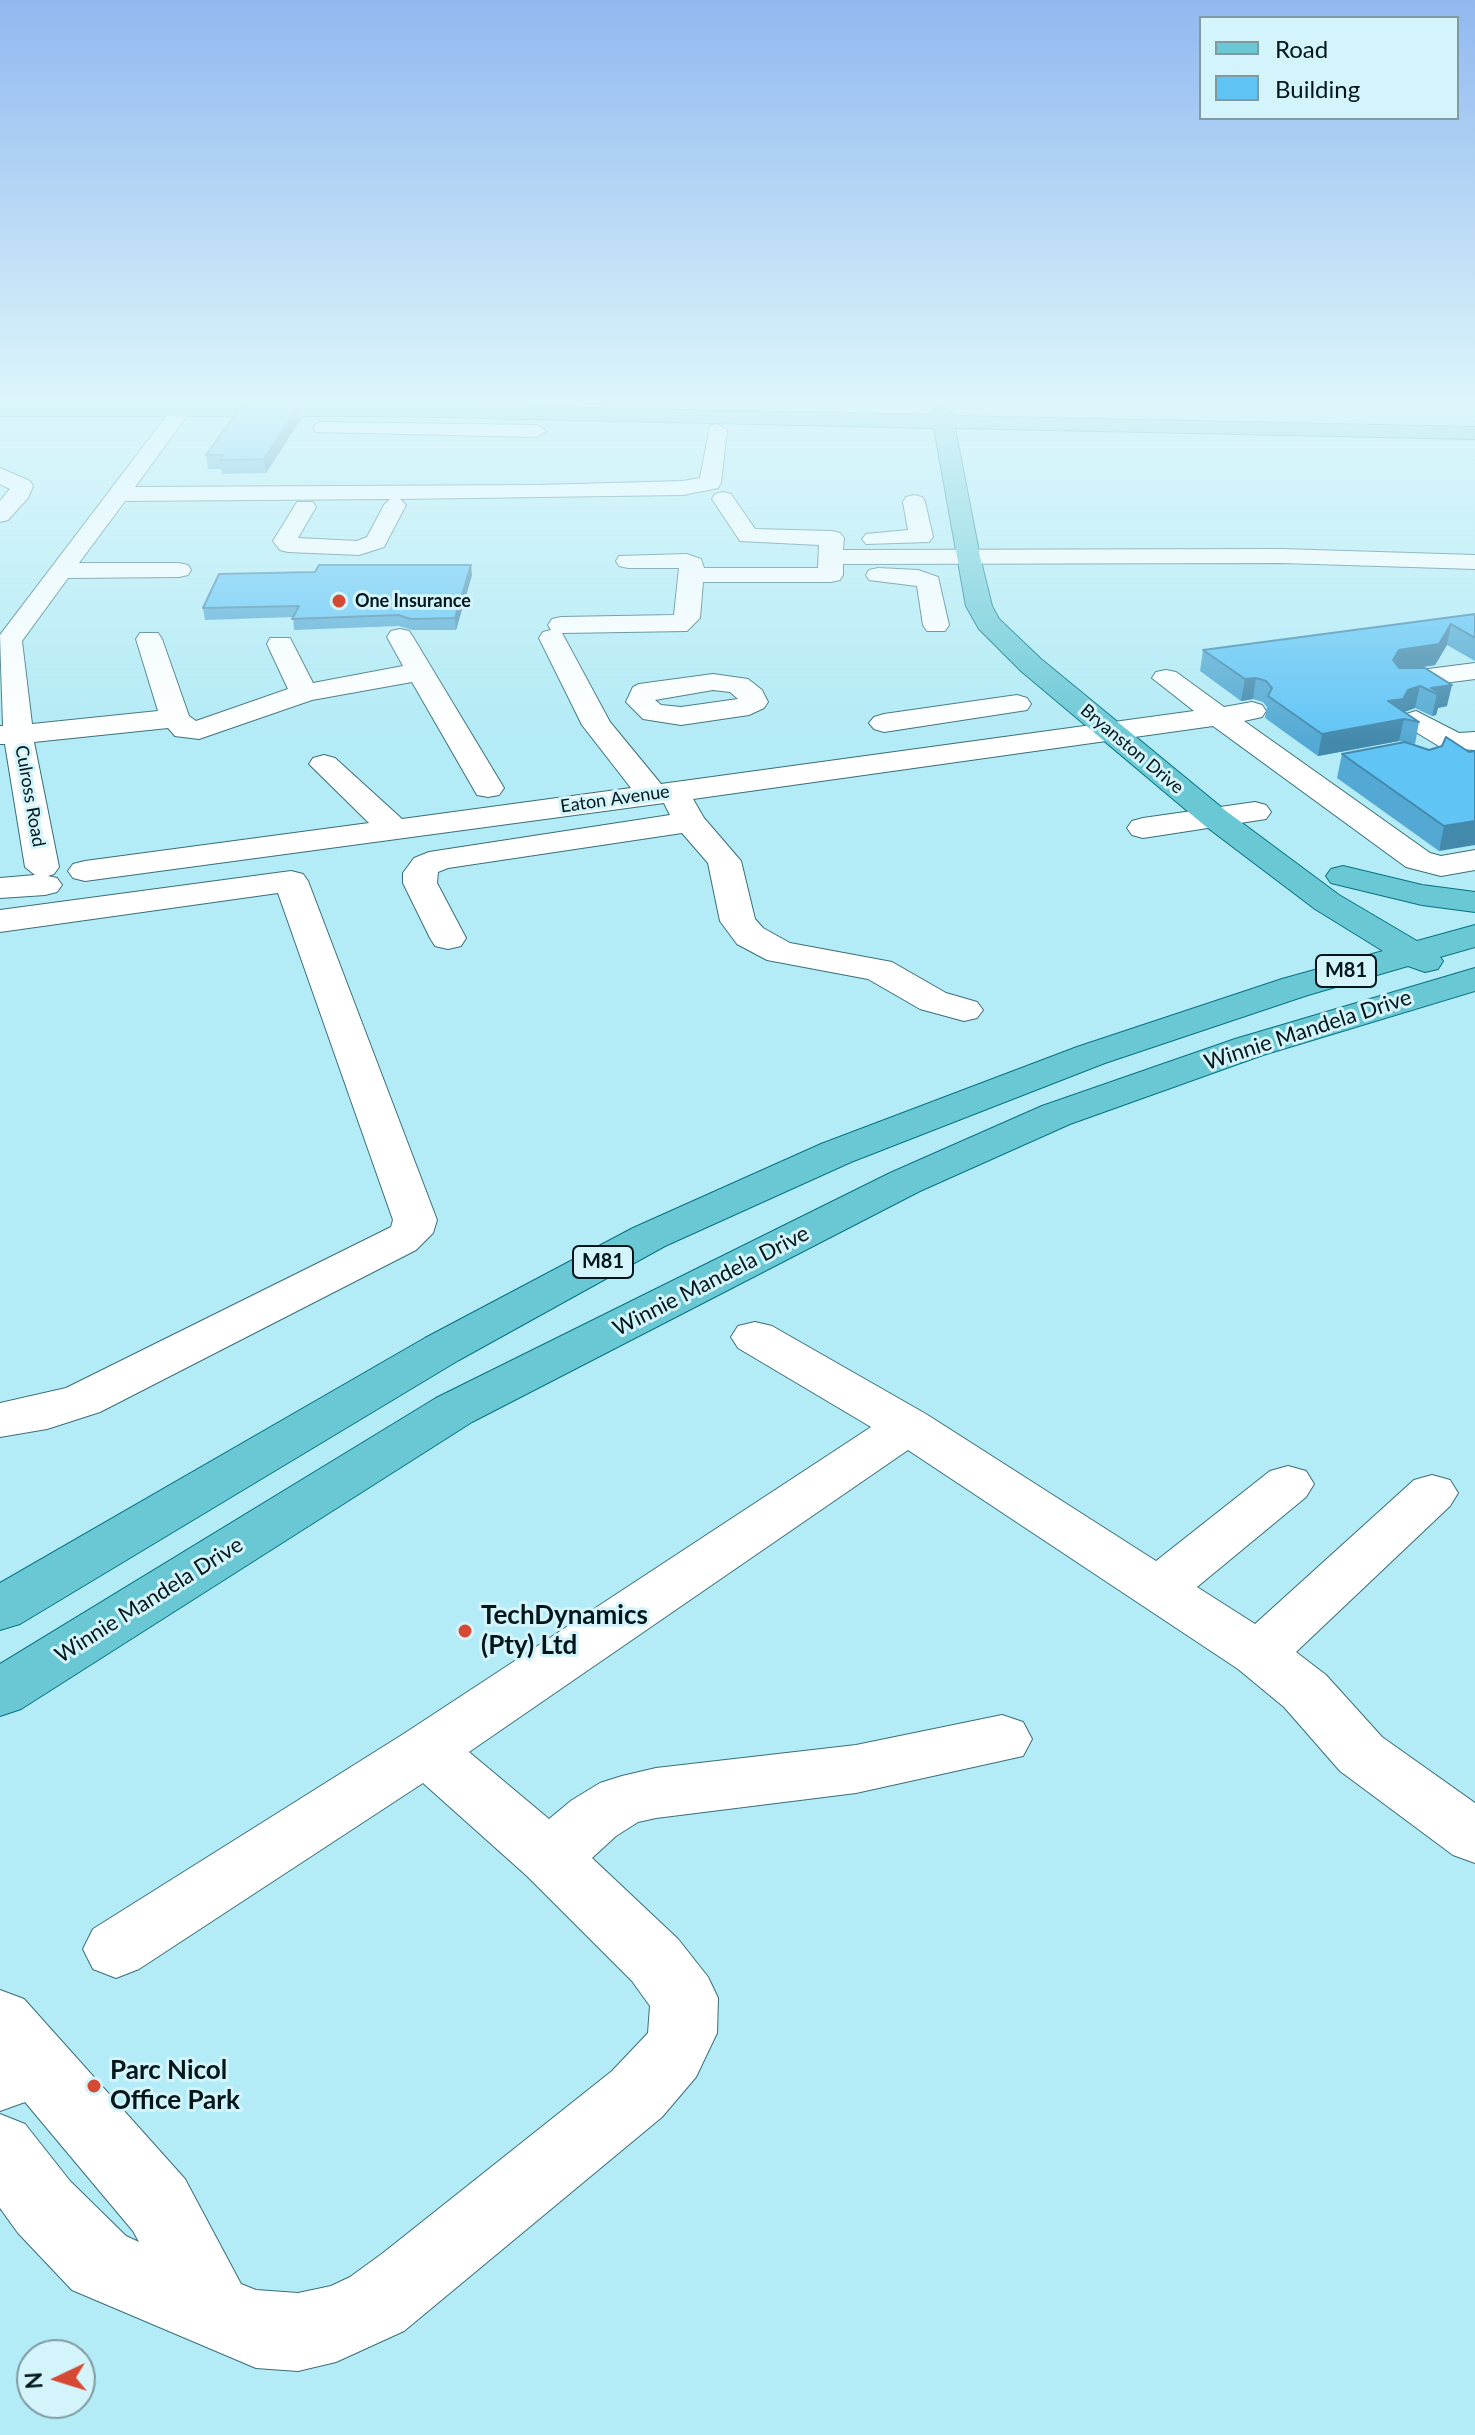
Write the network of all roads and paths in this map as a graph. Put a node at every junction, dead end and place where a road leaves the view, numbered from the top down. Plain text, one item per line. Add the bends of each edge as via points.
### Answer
1 (111, 516) edge
2 (300, 516) edge
3 (390, 516) edge
4 (735, 516) edge
5 (917, 516) edge
6 (964, 516) edge
7 (989, 531) dead end
8 (831, 557) junction
9 (968, 557) junction
10 (628, 561) dead end
11 (1475, 562) edge
12 (999, 568) junction
13 (179, 570) dead end
14 (68, 571) junction
15 (691, 575) junction
16 (1016, 617) dead end
17 (936, 625) dead end
18 (400, 637) edge
19 (149, 639) dead end
20 (280, 644) dead end
21 (1475, 671) edge
22 (420, 672) junction
23 (1166, 678) dead end
24 (1405, 680) edge
25 (304, 693) junction
26 (640, 702) dead end
27 (1017, 704) dead end
28 (588, 708) junction
29 (955, 713) junction
30 (1234, 717) junction
31 (175, 718) junction
32 (1416, 720) edge
33 (884, 723) dead end
34 (1138, 733) junction
35 (21, 736) edge
36 (1475, 741) edge
37 (987, 749) junction
38 (324, 764) dead end
39 (1342, 764) edge
40 (1298, 772) junction
41 (488, 788) dead end
42 (663, 793) junction
43 (1215, 818) junction
44 (690, 822) junction
45 (1273, 825) junction
46 (1143, 828) dead end
47 (395, 830) junction
48 (1475, 860) edge
49 (284, 863) junction
50 (56, 871) junction
51 (1343, 876) junction
52 (0, 878) edge
53 (1294, 878) junction
54 (0, 888) edge
55 (1475, 902) edge
56 (0, 921) edge
57 (448, 938) dead end
58 (1409, 952) junction
59 (1468, 965) edge
60 (1247, 1002) junction
61 (964, 1010) dead end
62 (755, 1337) dead end
63 (0, 1420) edge
64 (908, 1426) junction
65 (1288, 1484) dead end
66 (1432, 1493) dead end
67 (1158, 1589) junction
68 (0, 1609) edge
69 (1258, 1654) junction
70 (0, 1693) edge
71 (1002, 1739) dead end
72 (426, 1750) junction
73 (1475, 1837) edge
74 (549, 1857) junction
75 (116, 1949) dead end
76 (10, 2052) edge
77 (0, 2148) edge
78 (214, 2312) junction

1 - 14 street, Culross Road
2 - 3 street via 285,541 296,547 330,538 359,548 376,542
4 - 8 street via 750,537
5 - 8 street via 919,538
6 - 9 main road, Bryanston Drive
7 - 12 main road
8 - 9 street
8 - 15 street
8 - 17 street via 926,580
9 - 12 street
9 - 34 main road, Bryanston Drive via 988,623 1031,665
10 - 15 street via 687,561
11 - 12 street via 1267,556
13 - 14 street
14 - 35 street, Culross Road via 29,640 34,686
14 - 35 street, Culross Road via 9,641
15 - 28 street via 682,624 556,631
16 - 34 main road, Bryanston Drive via 1047,654
18 - 22 street
19 - 31 street
20 - 25 street
21 - 24 street
22 - 25 street
22 - 41 street
23 - 30 street
25 - 31 street via 199,730 185,730
26 - 28 street
27 - 29 street
28 - 42 street via 597,725
29 - 33 street
29 - 37 street
30 - 34 street, Eaton Avenue
30 - 40 street
31 - 35 street
32 - 36 street via 1444,738
34 - 37 street, Eaton Avenue
34 - 43 main road, Bryanston Drive
34 - 45 main road, Bryanston Drive
35 - 50 street, Culross Road
37 - 42 street, Eaton Avenue
38 - 47 street
39 - 40 street
40 - 48 street via 1418,860 1441,866
42 - 44 street
42 - 47 street, Eaton Avenue
43 - 45 street
43 - 46 street
43 - 53 main road, Bryanston Drive
44 - 57 street via 426,865 420,883
44 - 61 street via 724,861 738,921 750,936 780,952 879,970 933,1001
45 - 51 main road, Bryanston Drive
47 - 49 street, Eaton Avenue
49 - 50 street, Eaton Avenue
49 - 56 street
49 - 63 street via 415,1216 411,1233 83,1400
50 - 52 street, Eaton Avenue
50 - 54 street, Eaton Avenue
51 - 55 main road
51 - 59 main road, Bryanston Drive
53 - 58 main road, Bryanston Drive
53 - 60 main road via 1335,924 1340,943 1308,969
58 - 59 main road, Winnie Mandela Drive / M81
58 - 60 main road, Winnie Mandela Drive / M81
59 - 70 main road, Winnie Mandela Drive / M81 via 1056,1115 905,1182 454,1410
60 - 68 main road, Winnie Mandela Drive / M81 via 1076,1060 850,1148 649,1237 442,1349
62 - 64 street
64 - 67 street
64 - 72 street
65 - 67 street
66 - 69 street
67 - 69 street
69 - 73 street via 1305,1691 1361,1754
71 - 74 street via 856,1769 622,1801
72 - 74 street
72 - 75 street
74 - 78 street via 684,1998 683,2033 672,2055 637,2094 377,2304 336,2323 298,2332 256,2329
76 - 78 street via 159,2205
77 - 78 street via 44,2207 99,2263

